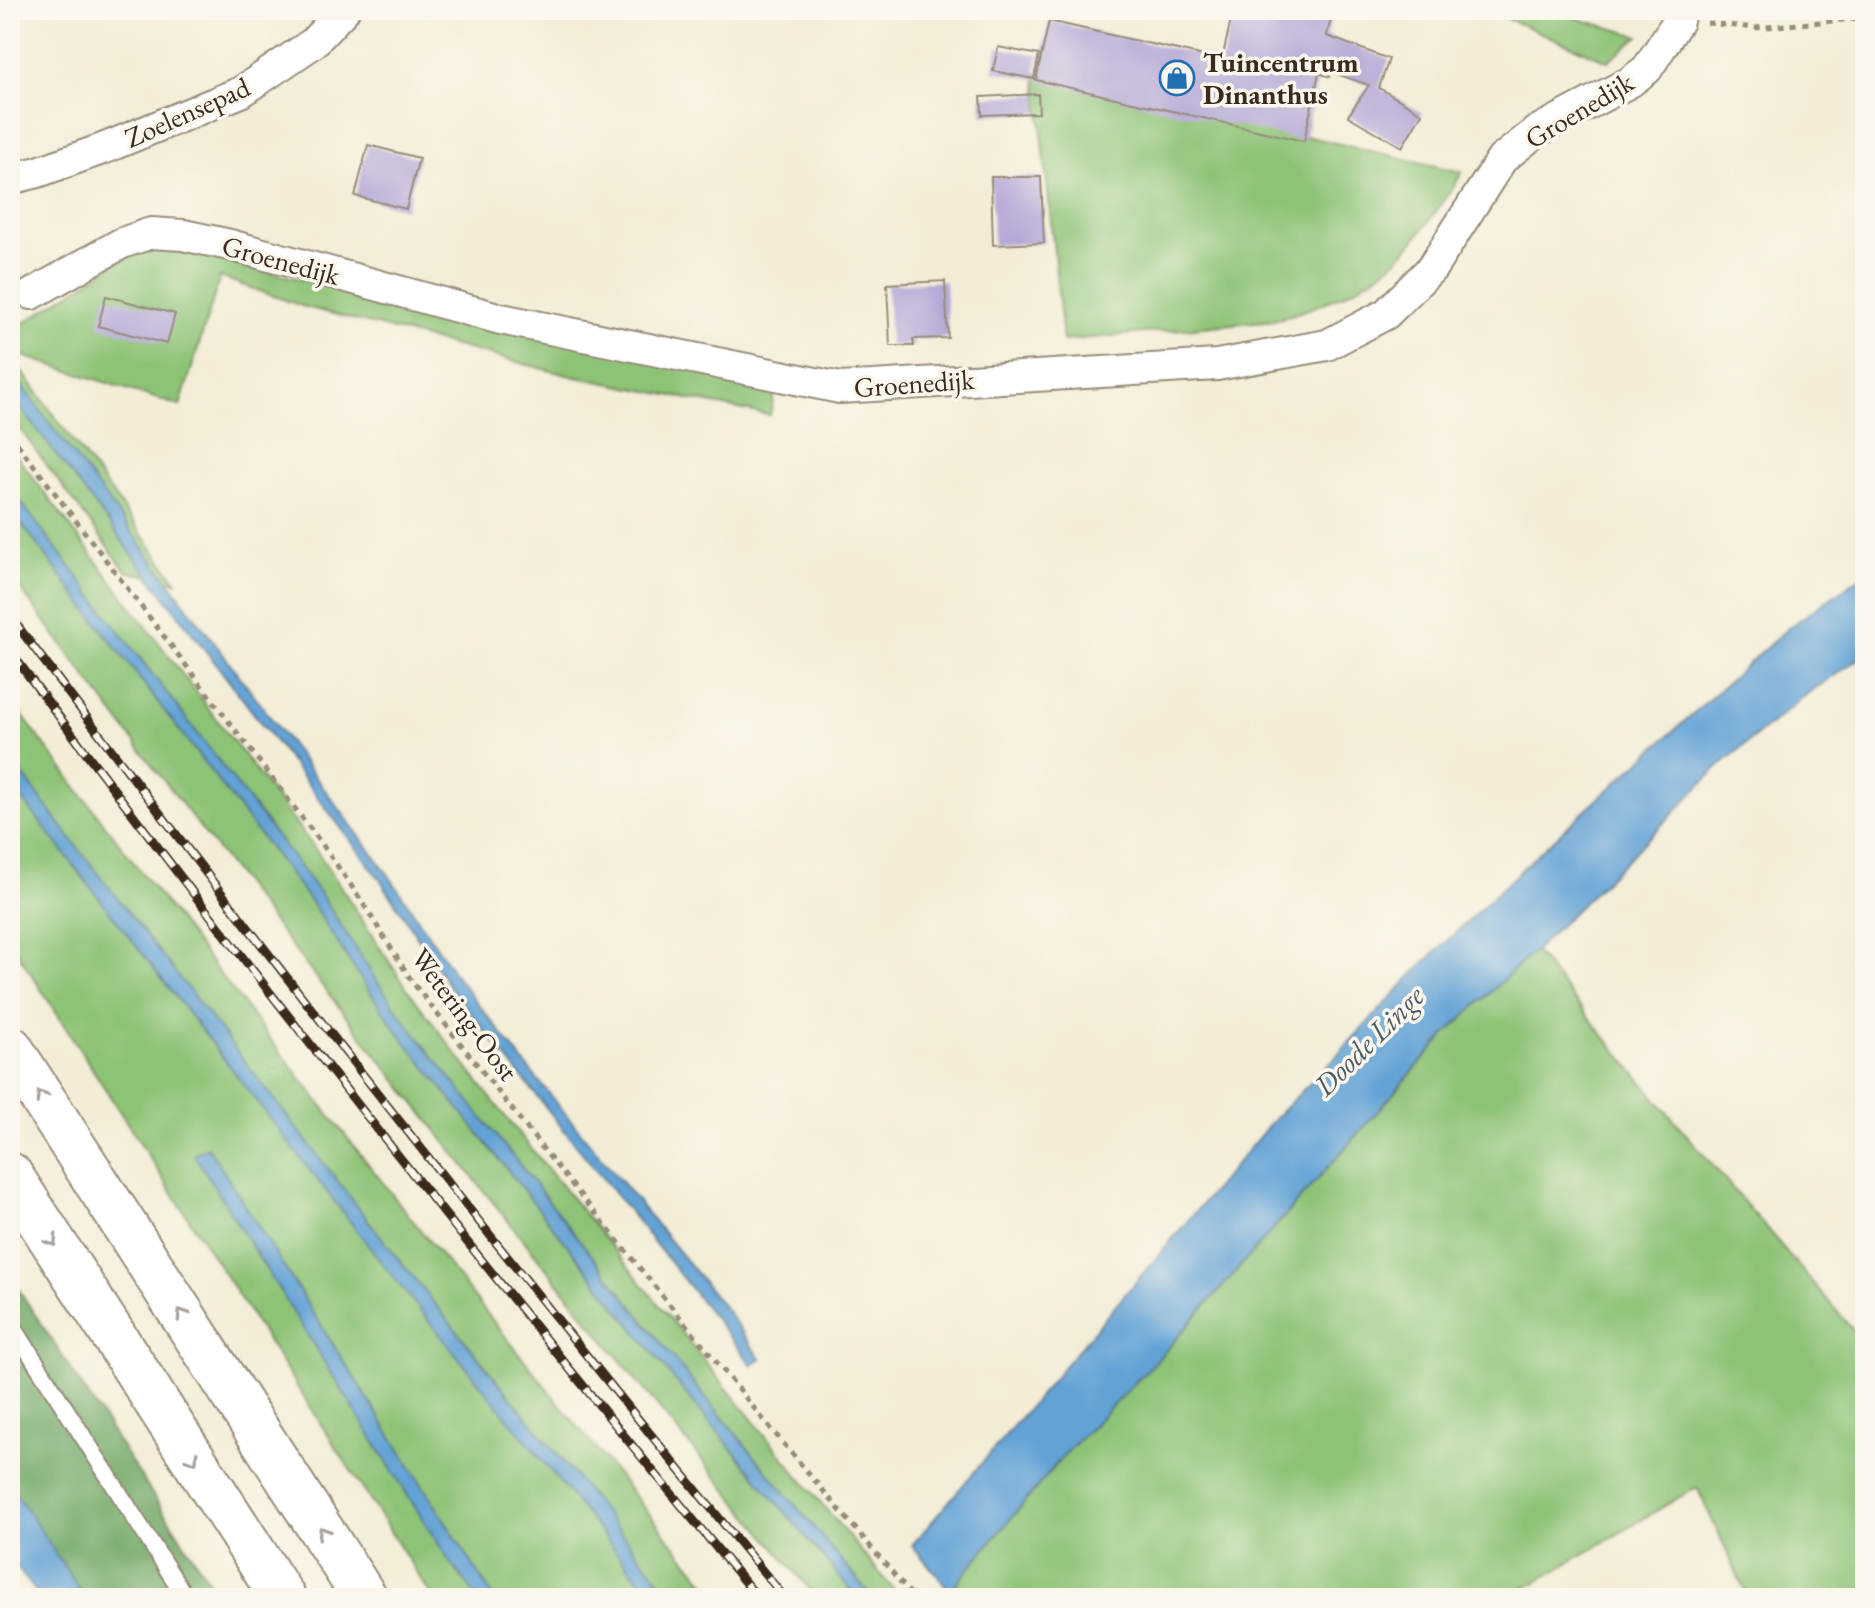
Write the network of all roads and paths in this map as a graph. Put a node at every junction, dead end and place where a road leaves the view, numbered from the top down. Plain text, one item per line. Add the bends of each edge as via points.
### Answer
1 (344, 10) edge
2 (1679, 15) edge
3 (1865, 18) edge
4 (10, 179) edge
5 (32, 294) dead end
6 (10, 434) edge
7 (10, 1048) edge
8 (10, 1175) edge
9 (10, 1322) edge
10 (186, 1598) edge
11 (283, 1598) edge
12 (365, 1598) edge
13 (914, 1598) edge

1 - 4 street, Zoelensepad via 313,43 241,92 105,148
2 - 3 path via 1755,28
2 - 5 street, Groenedijk via 1639,76 1537,131 1502,159 1432,268 1386,314 1327,345 1217,365 840,388 501,319 230,245 151,233 122,243
6 - 13 path, Wetering-Oost via 322,844 442,1021
12 -> 7 highway
8 -> 11 highway
9 - 10 lane

